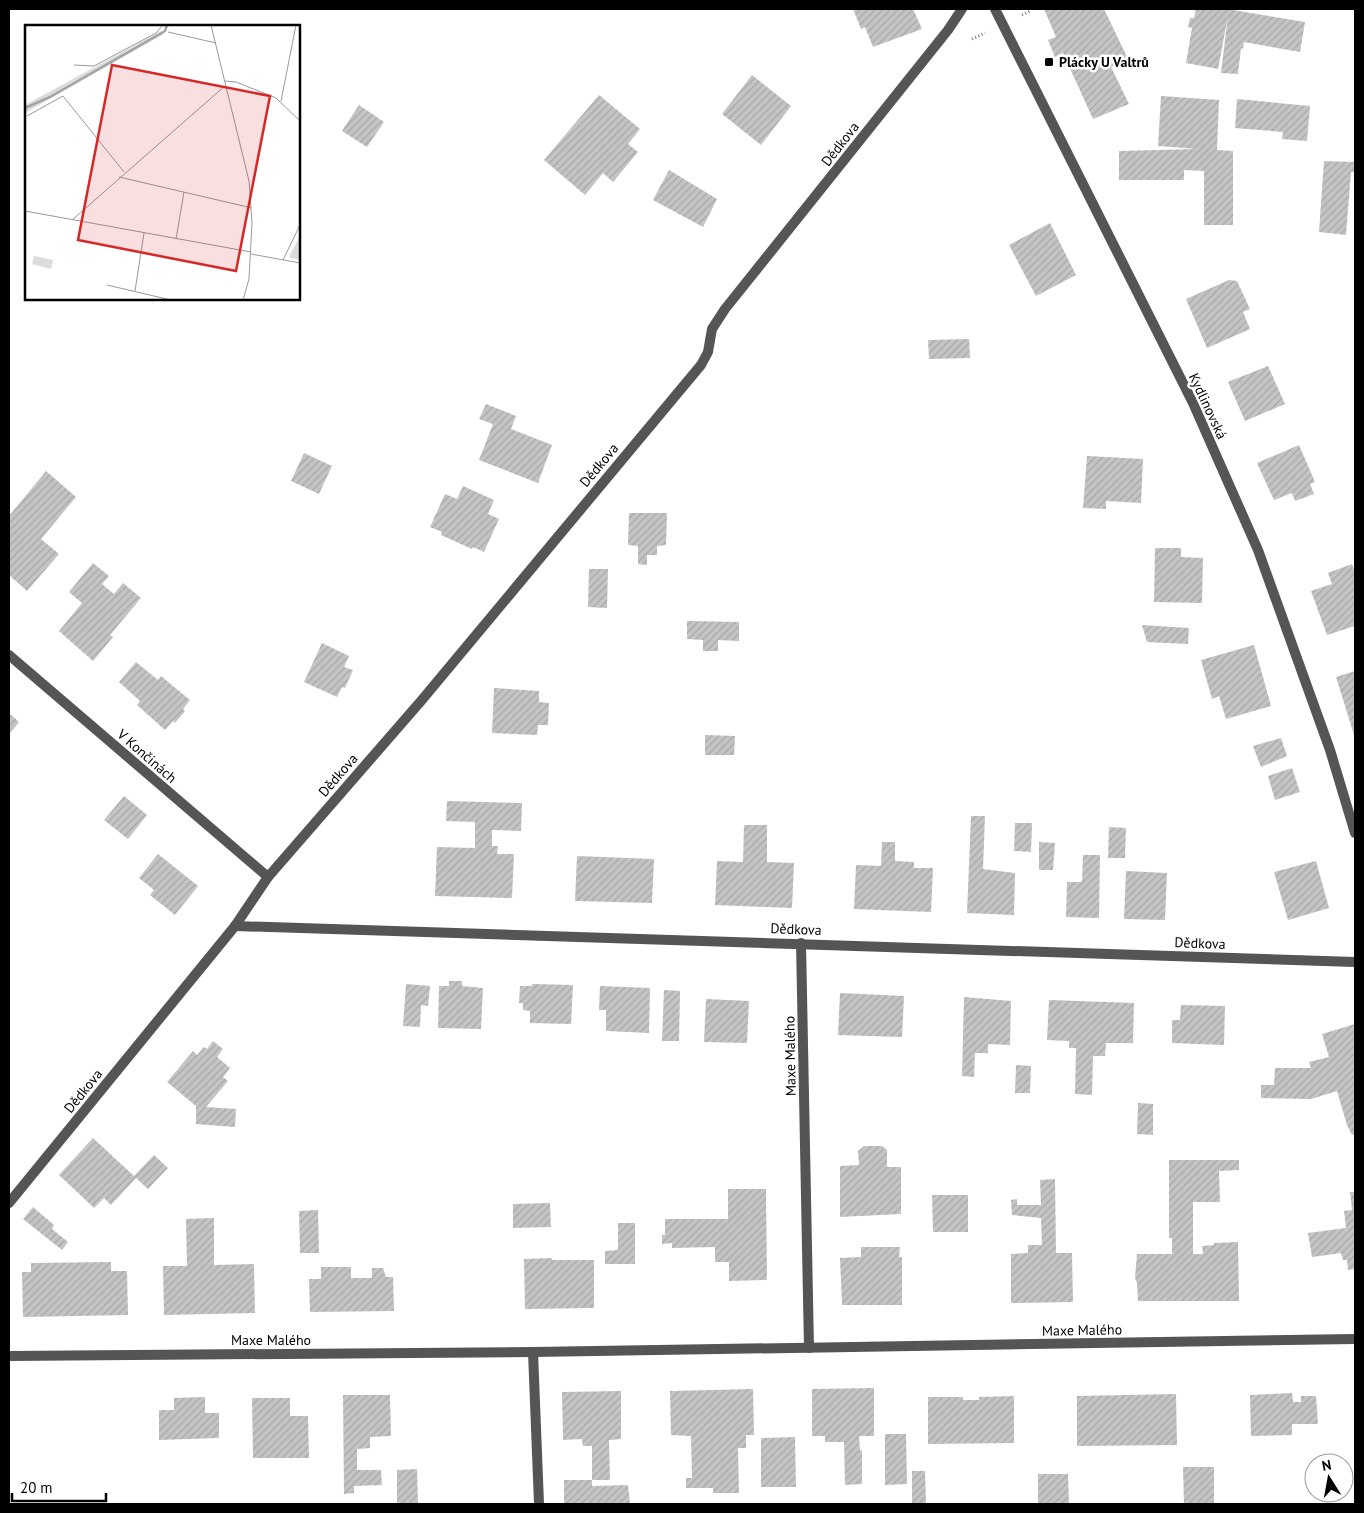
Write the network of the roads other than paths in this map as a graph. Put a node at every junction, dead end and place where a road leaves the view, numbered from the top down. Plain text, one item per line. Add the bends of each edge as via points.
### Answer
1 (962, 9) edge
2 (994, 9) edge
3 (9, 655) edge
4 (1355, 833) edge
5 (268, 877) junction
6 (235, 926) junction
7 (801, 943) junction
8 (1355, 962) edge
9 (9, 1203) edge
10 (1355, 1339) edge
11 (809, 1348) junction
12 (533, 1352) junction
13 (9, 1356) edge
14 (539, 1504) edge

1 - 5 street, Dědkova via 725,309 712,329 708,352 700,365 421,701
2 - 4 street, Kydlinovská via 1192,403 1258,550 1330,750
3 - 5 street, V Končinách
5 - 6 street, Dědkova
6 - 7 street, Dědkova
6 - 9 street, Dědkova
7 - 8 street, Dědkova
7 - 11 street, Maxe Malého
10 - 11 street, Maxe Malého
11 - 12 street, Maxe Malého
12 - 13 street, Maxe Malého
12 - 14 street

